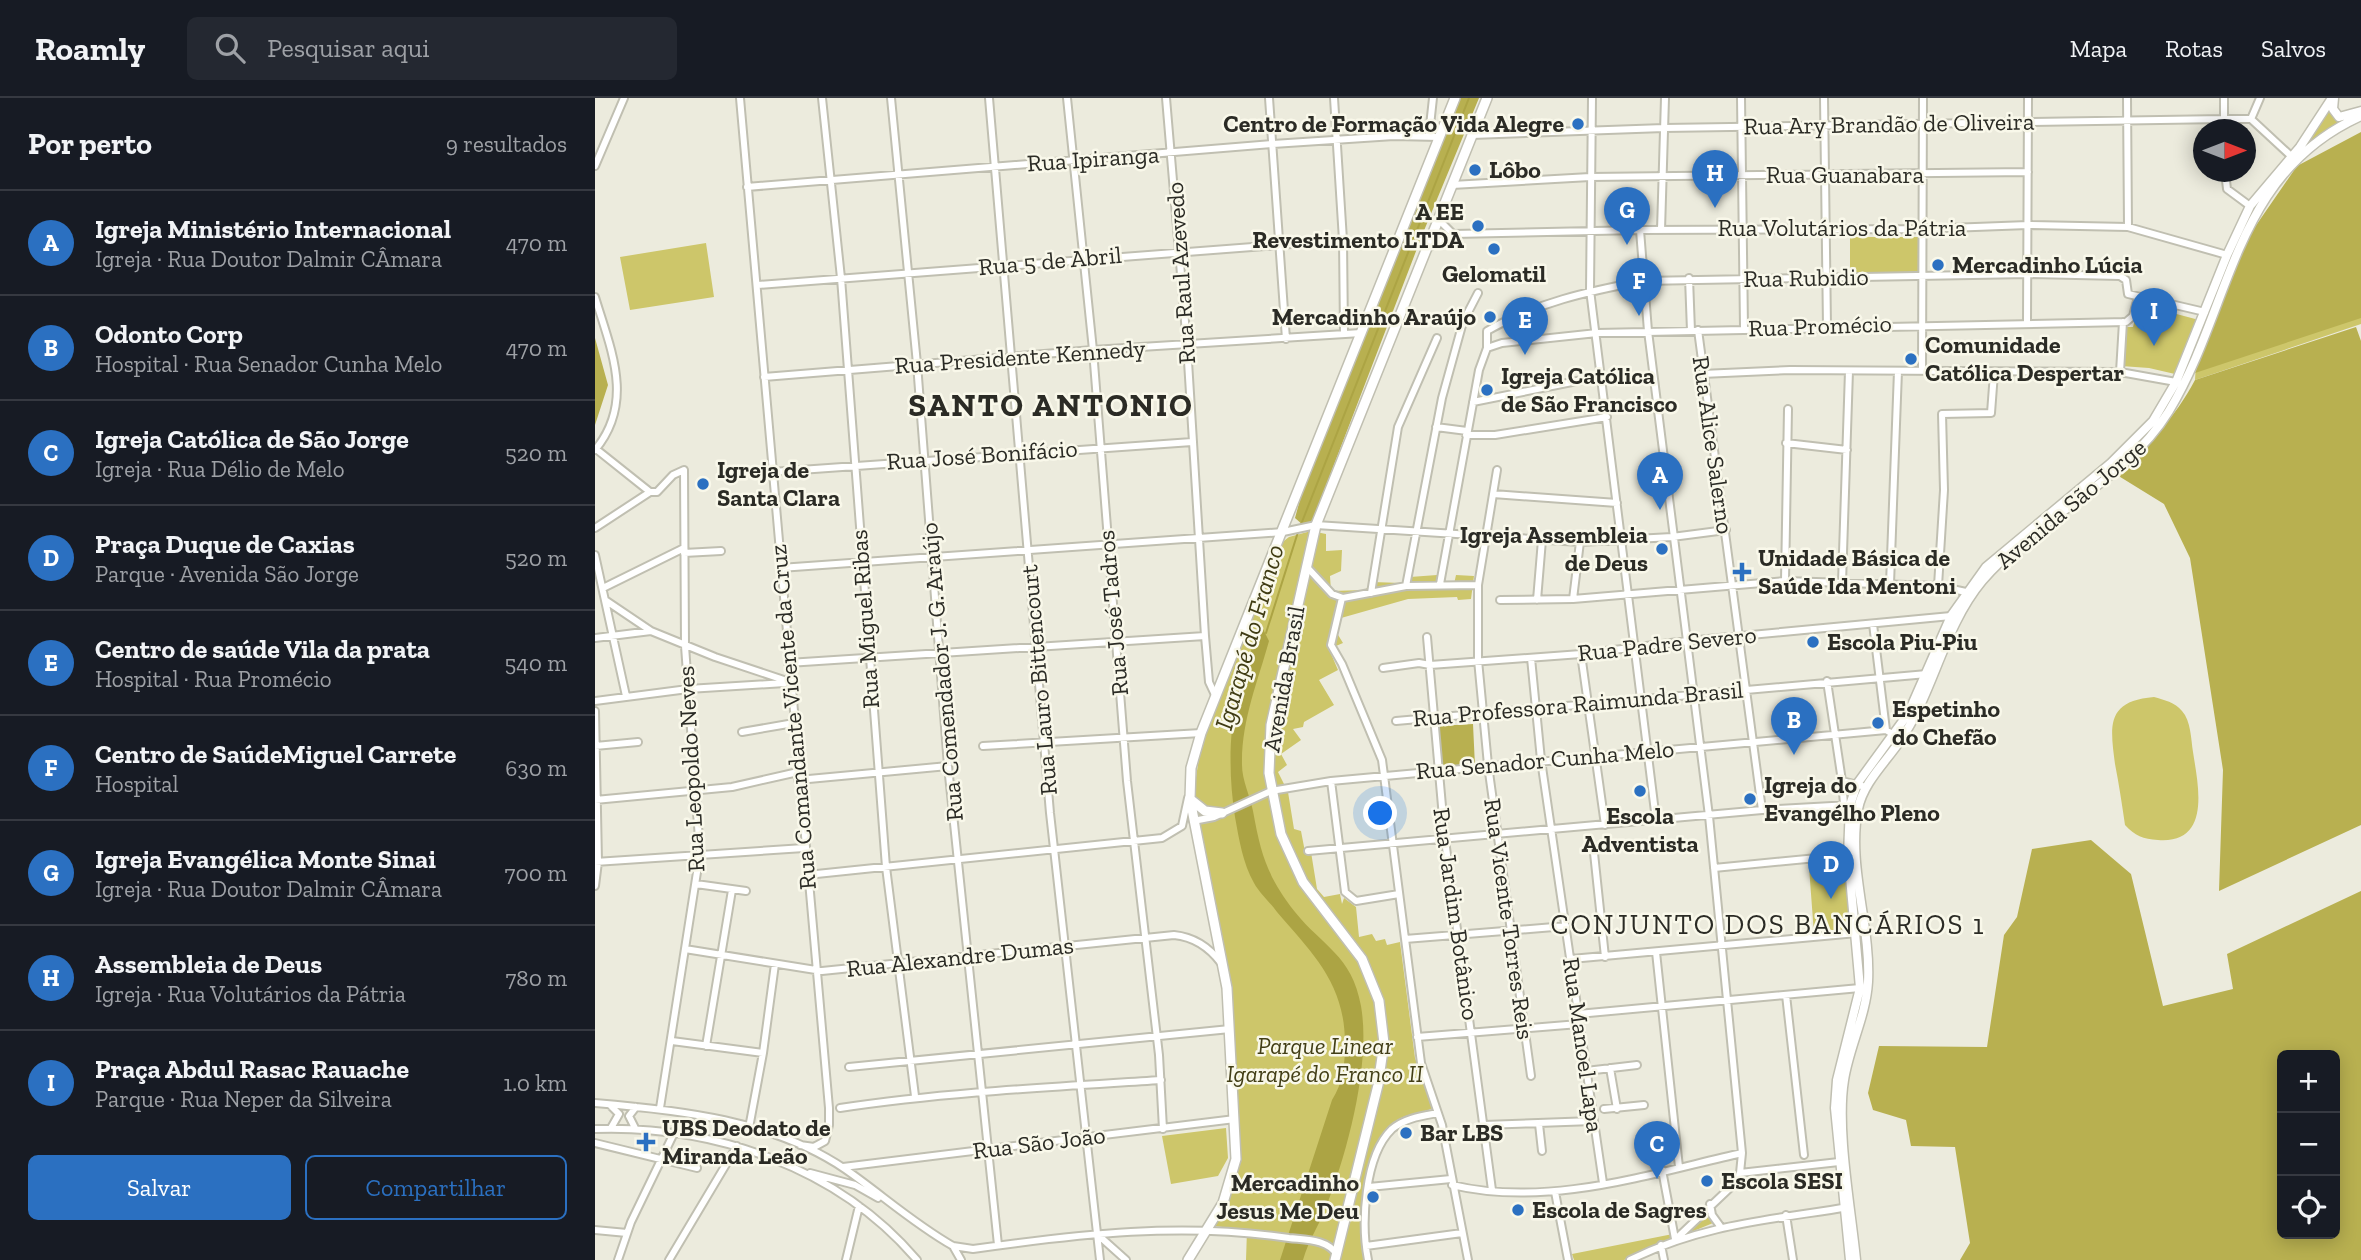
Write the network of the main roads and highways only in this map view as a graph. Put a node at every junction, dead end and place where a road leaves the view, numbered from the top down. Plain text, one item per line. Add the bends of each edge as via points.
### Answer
1 (1455, 98) edge
2 (1487, 98) edge
3 (2333, 98) edge
4 (2361, 111) edge
5 (2361, 116) edge
6 (1898, 738) junction
7 (1861, 786) junction
8 (1190, 799) junction
9 (1224, 812) road end
10 (1848, 1208) junction
11 (1336, 1257) edge
12 (1188, 1260) edge
13 (1850, 1260) edge
14 (1856, 1260) edge

1 - 8 highway, Avenida Brasil via 1434,136 1285,531 1201,733 1191,768
2 - 11 highway, Avenida Brasil via 1313,526 1271,725 1268,761 1281,834 1303,883 1361,959 1379,1000 1383,1023 1378,1085
3 - 4 main road via 2339,117
3 - 6 main road, Avenida São Jorge via 2300,147 2250,206 2176,382 2153,421 2133,443 2009,545 1966,592
5 - 6 main road, Avenida São Jorge via 2332,132 2272,188 2243,236 2187,376 2164,419 2134,454 2018,545 1982,581 1956,621 1917,715
6 - 7 main road, Avenida São Jorge
7 - 10 main road, Avenida São Jorge via 1855,830 1868,981 1842,1097
7 - 10 main road, Avenida São Jorge via 1847,805 1860,988 1837,1080 1839,1162
8 - 9 highway via 1205,811
8 - 12 highway, Avenida Brasil via 1224,967 1235,1119 1233,1174 1209,1229
10 - 13 main road, Avenida São Jorge
10 - 14 main road, Avenida São Jorge

